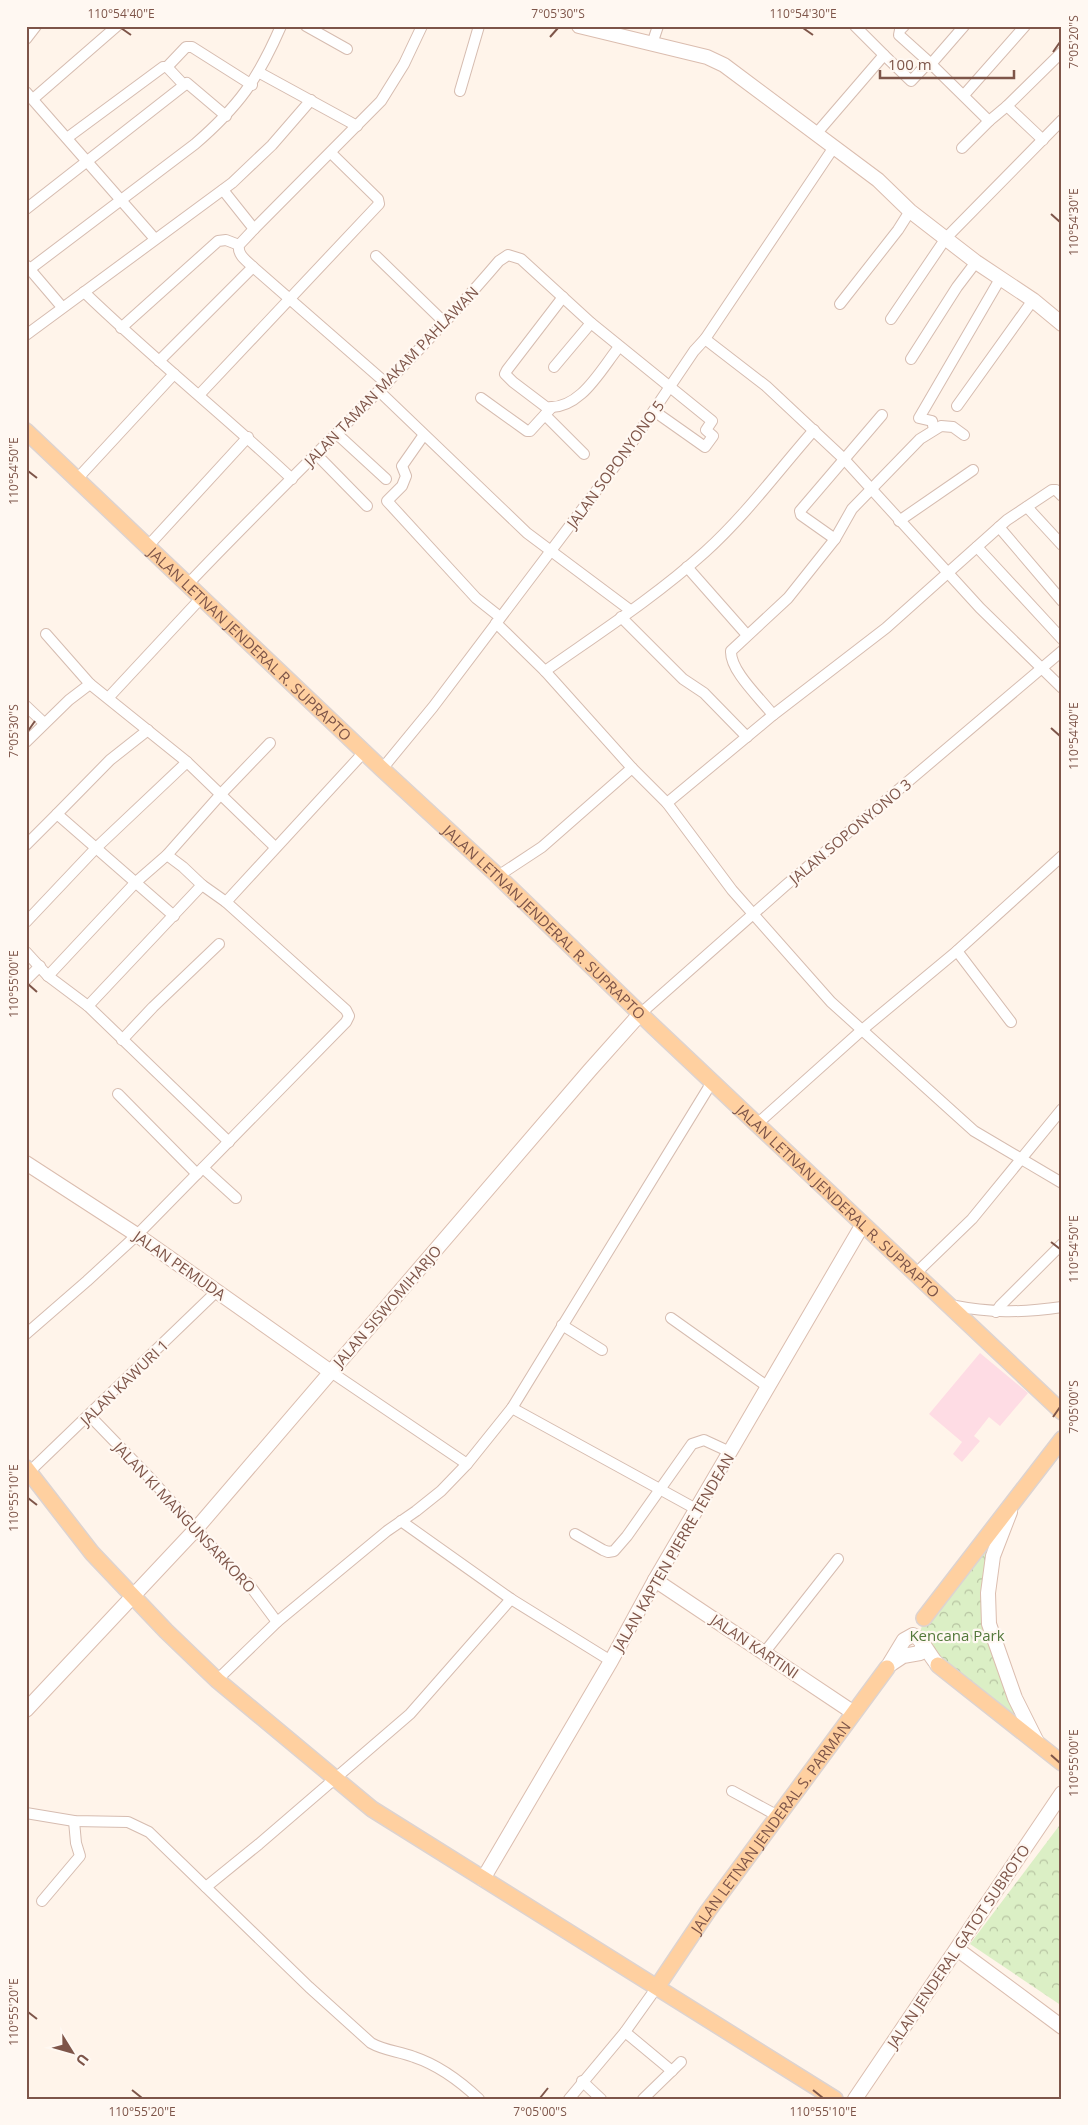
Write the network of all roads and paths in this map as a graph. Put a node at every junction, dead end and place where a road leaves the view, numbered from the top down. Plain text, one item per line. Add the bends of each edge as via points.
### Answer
1 (36, 26) edge
2 (117, 26) edge
3 (281, 26) edge
4 (306, 26) edge
5 (422, 26) edge
6 (479, 26) edge
7 (580, 26) edge
8 (658, 26) edge
9 (855, 26) edge
10 (904, 26) edge
11 (964, 26) edge
12 (1025, 26) edge
13 (26, 39) edge
14 (652, 44) junction
15 (347, 49) dead end
16 (1062, 52) edge
17 (884, 55) junction
18 (930, 63) junction
19 (167, 67) junction
20 (260, 73) junction
21 (184, 85) junction
22 (252, 85) junction
23 (460, 91) dead end
24 (964, 95) junction
25 (30, 96) edge
26 (311, 100) junction
27 (1007, 106) junction
28 (226, 116) junction
29 (989, 120) junction
30 (357, 126) junction
31 (1060, 126) edge
32 (816, 134) junction
33 (67, 138) junction
34 (1044, 140) junction
35 (834, 147) junction
36 (962, 148) dead end
37 (332, 153) junction
38 (88, 161) junction
39 (223, 190) junction
40 (122, 200) junction
41 (26, 209) edge
42 (910, 210) junction
43 (254, 229) junction
44 (946, 238) junction
45 (155, 239) junction
46 (239, 245) junction
47 (376, 256) dead end
48 (976, 262) junction
49 (253, 267) junction
50 (28, 269) edge
51 (1000, 279) junction
52 (84, 292) junction
53 (563, 297) junction
54 (290, 298) junction
55 (1033, 300) junction
56 (840, 304) dead end
57 (62, 307) junction
58 (892, 319) dead end
59 (444, 322) junction
60 (591, 323) junction
61 (1062, 324) edge
62 (121, 328) junction
63 (26, 335) edge
64 (705, 339) junction
65 (619, 347) junction
66 (911, 359) dead end
67 (159, 362) junction
68 (554, 366) dead end
69 (174, 374) junction
70 (387, 384) junction
71 (670, 388) junction
72 (380, 392) junction
73 (199, 395) junction
74 (481, 398) dead end
75 (957, 406) dead end
76 (552, 408) junction
77 (654, 411) junction
78 (545, 415) junction
79 (882, 415) dead end
80 (934, 429) junction
81 (814, 430) junction
82 (337, 434) junction
83 (28, 435) edge
84 (964, 435) dead end
85 (424, 436) junction
86 (248, 437) junction
87 (316, 454) junction
88 (584, 454) dead end
89 (844, 459) junction
90 (974, 470) dead end
91 (77, 479) junction
92 (292, 479) junction
93 (386, 479) dead end
94 (870, 488) junction
95 (1062, 496) edge
96 (367, 506) dead end
97 (1027, 507) junction
98 (899, 521) junction
99 (999, 527) junction
100 (835, 539) junction
101 (1062, 545) edge
102 (148, 546) junction
103 (977, 547) junction
104 (551, 551) junction
105 (687, 568) junction
106 (948, 574) junction
107 (188, 584) junction
108 (202, 597) junction
109 (1062, 601) edge
110 (630, 610) junction
111 (622, 618) junction
112 (498, 620) junction
113 (46, 634) dead end
114 (747, 635) junction
115 (1062, 639) edge
116 (1062, 651) edge
117 (1042, 667) junction
118 (545, 671) junction
119 (90, 684) junction
120 (1062, 688) edge
121 (109, 698) junction
122 (26, 706) edge
123 (773, 715) junction
124 (44, 723) junction
125 (148, 730) junction
126 (747, 737) junction
127 (26, 742) edge
128 (270, 743) dead end
129 (365, 751) junction
130 (187, 762) junction
131 (632, 768) junction
132 (382, 769) junction
133 (221, 794) junction
134 (667, 803) junction
135 (57, 814) junction
136 (26, 845) edge
137 (274, 847) junction
138 (96, 848) junction
139 (167, 855) junction
140 (1062, 856) edge
141 (498, 876) junction
142 (136, 882) junction
143 (202, 885) junction
144 (226, 902) junction
145 (752, 914) junction
146 (174, 916) junction
147 (26, 922) edge
148 (218, 944) dead end
149 (957, 951) junction
150 (26, 952) edge
151 (40, 966) junction
152 (48, 976) junction
153 (26, 980) edge
154 (88, 1006) junction
155 (640, 1014) junction
156 (1011, 1022) dead end
157 (862, 1030) junction
158 (122, 1040) junction
159 (712, 1082) junction
160 (118, 1094) dead end
161 (1062, 1110) edge
162 (757, 1124) junction
163 (228, 1142) junction
164 (1020, 1159) junction
165 (26, 1163) edge
166 (200, 1171) junction
167 (1062, 1183) edge
168 (236, 1198) dead end
169 (863, 1224) junction
170 (137, 1235) junction
171 (1062, 1244) edge
172 (915, 1274) junction
173 (218, 1291) junction
174 (947, 1304) junction
175 (1062, 1307) edge
176 (996, 1312) junction
177 (671, 1318) dead end
178 (562, 1326) junction
179 (26, 1334) edge
180 (602, 1350) dead end
181 (332, 1372) junction
182 (768, 1387) junction
183 (512, 1408) junction
184 (1062, 1412) edge
185 (90, 1415) junction
186 (1062, 1438) edge
187 (730, 1452) junction
188 (467, 1464) junction
189 (27, 1472) edge
190 (659, 1489) junction
191 (1018, 1495) junction
192 (696, 1509) junction
193 (401, 1521) junction
194 (196, 1529) junction
195 (575, 1534) dead end
196 (838, 1559) dead end
197 (656, 1580) junction
198 (132, 1598) junction
199 (511, 1599) junction
200 (924, 1618) junction
201 (277, 1622) junction
202 (905, 1639) junction
203 (922, 1642) junction
204 (764, 1653) junction
205 (912, 1656) junction
206 (611, 1662) junction
207 (938, 1666) junction
208 (887, 1668) junction
209 (217, 1680) junction
210 (26, 1710) edge
211 (854, 1712) junction
212 (1039, 1746) junction
213 (1062, 1763) edge
214 (334, 1780) junction
215 (732, 1791) dead end
216 (1062, 1793) edge
217 (26, 1813) edge
218 (778, 1816) junction
219 (74, 1821) junction
220 (483, 1879) junction
221 (206, 1887) junction
222 (42, 1901) dead end
223 (957, 1949) junction
224 (657, 1987) junction
225 (1062, 2027) edge
226 (625, 2032) junction
227 (681, 2062) dead end
228 (672, 2071) junction
229 (582, 2081) junction
230 (479, 2099) edge
231 (569, 2099) edge
232 (601, 2099) edge
233 (643, 2099) edge
234 (835, 2099) edge
235 (855, 2099) edge

1 - 13 street
2 - 25 street
3 - 20 street
4 - 15 street
5 - 30 street via 382,101
6 - 23 street
7 - 14 main road
8 - 14 street
9 - 17 street
10 - 18 street via 900,35
11 - 18 street
12 - 24 street
14 - 32 main road via 724,64
16 - 27 street
17 - 18 street via 911,81
17 - 32 street
18 - 24 street
19 - 21 street
19 - 22 street via 186,47 192,46
19 - 33 street
20 - 22 street
20 - 26 street
21 - 28 street via 189,83
21 - 38 street
22 - 28 street
24 - 29 street
25 - 33 street
26 - 30 street
26 - 39 street via 272,145
27 - 29 street
27 - 34 street
28 - 40 street via 196,144
29 - 36 street
30 - 37 street
31 - 34 street
32 - 35 main road
33 - 38 street
34 - 44 street
35 - 42 main road via 878,180
35 - 64 street, JALAN SOPONYONO 5
37 - 43 street
37 - 54 street via 378,199 378,204
38 - 40 street
38 - 41 street
39 - 43 street
39 - 45 street
40 - 45 street
40 - 50 street
42 - 44 main road
42 - 56 street
43 - 46 street
44 - 48 main road
44 - 58 street
45 - 52 street
46 - 49 street via 239,252
46 - 62 street via 218,241
47 - 59 street
48 - 51 main road
48 - 66 street
49 - 54 street
49 - 67 street
50 - 57 street
51 - 55 main road
51 - 80 street via 920,415 932,421
52 - 57 street
52 - 62 street
53 - 59 street, JALAN TAMAN MAKAM PAHLAWAN via 521,258 508,255 499,260
53 - 60 street, JALAN TAMAN MAKAM PAHLAWAN
53 - 76 street via 505,374 540,404
54 - 70 street
54 - 73 street
55 - 61 main road
55 - 75 street
57 - 63 street
59 - 70 street, JALAN TAMAN MAKAM PAHLAWAN
60 - 65 street, JALAN TAMAN MAKAM PAHLAWAN
60 - 68 street
62 - 67 street
64 - 71 street, JALAN SOPONYONO 5
64 - 81 street via 745,368
65 - 71 street, JALAN TAMAN MAKAM PAHLAWAN
65 - 76 street via 586,389 572,401
67 - 69 street
69 - 73 street
69 - 91 street
70 - 72 street, JALAN TAMAN MAKAM PAHLAWAN
71 - 77 street, JALAN SOPONYONO 5
71 - 77 street, JALAN TAMAN MAKAM PAHLAWAN via 712,421 706,430 713,436 704,448
72 - 82 street, JALAN TAMAN MAKAM PAHLAWAN
72 - 85 street
73 - 86 street
74 - 78 street via 526,432
76 - 78 street
77 - 104 street, JALAN SOPONYONO 5
78 - 88 street
79 - 89 street
80 - 84 street via 953,427
80 - 94 street
81 - 89 street
81 - 105 street via 744,512
82 - 87 street, JALAN TAMAN MAKAM PAHLAWAN
82 - 93 street
83 - 91 main road, JALAN LETNAN JENDERAL R. SUPRAPTO
85 - 104 street via 527,533
85 - 112 street via 402,466 406,476 402,486 387,502
86 - 92 street
86 - 102 street
87 - 92 street, JALAN TAMAN MAKAM PAHLAWAN
87 - 96 street
89 - 94 street
89 - 100 street via 800,512
90 - 98 street
91 - 102 main road, JALAN LETNAN JENDERAL R. SUPRAPTO
92 - 107 street, JALAN TAMAN MAKAM PAHLAWAN
94 - 98 street
94 - 100 street via 852,508
95 - 97 street via 1052,490
97 - 99 street
97 - 101 street
98 - 106 street
99 - 103 street
99 - 109 street
100 - 114 street via 788,598
102 - 107 main road, JALAN LETNAN JENDERAL R. SUPRAPTO
103 - 106 street
103 - 115 street
104 - 110 street
104 - 112 street, JALAN SOPONYONO 5
105 - 110 street
105 - 114 street
106 - 117 street via 1007,636
106 - 123 street via 886,628
107 - 108 main road, JALAN LETNAN JENDERAL R. SUPRAPTO
108 - 121 street
108 - 129 main road, JALAN LETNAN JENDERAL R. SUPRAPTO
110 - 111 street
111 - 118 street
111 - 126 street
112 - 118 street
112 - 132 street, JALAN SOPONYONO 5
113 - 119 street
114 - 123 street via 731,651 731,658
116 - 117 street, JALAN SOPONYONO 3
117 - 120 street
117 - 145 street, JALAN SOPONYONO 3
118 - 131 street
119 - 121 street
119 - 124 street
121 - 125 street
122 - 124 street
123 - 126 street
124 - 127 street
125 - 130 street
125 - 135 street via 110,760
126 - 134 street
128 - 133 street
129 - 132 main road, JALAN LETNAN JENDERAL R. SUPRAPTO
129 - 137 street
130 - 133 street
130 - 138 street
131 - 134 street
131 - 141 street via 542,847
132 - 141 main road, JALAN LETNAN JENDERAL R. SUPRAPTO
133 - 137 street
133 - 139 street
134 - 145 street
135 - 136 street
135 - 138 street
137 - 144 street
138 - 142 street
138 - 147 street
139 - 142 street
139 - 143 street
140 - 149 street
141 - 155 main road, JALAN LETNAN JENDERAL R. SUPRAPTO
142 - 146 street
142 - 152 street
143 - 144 street
143 - 146 street
144 - 163 street via 346,1010 348,1016 346,1022
145 - 155 street, JALAN SOPONYONO 3
145 - 157 street via 831,1002
146 - 154 street
148 - 158 street
149 - 156 street
149 - 157 street
150 - 151 street
151 - 152 street
151 - 153 street
152 - 154 street
154 - 158 street
155 - 159 main road, JALAN LETNAN JENDERAL R. SUPRAPTO
155 - 181 main road, JALAN SISWOMIHARJO
157 - 162 street
157 - 164 street via 974,1131
158 - 163 street
159 - 162 main road, JALAN LETNAN JENDERAL R. SUPRAPTO
159 - 178 street
160 - 166 street
161 - 164 street
162 - 169 main road, JALAN LETNAN JENDERAL R. SUPRAPTO
163 - 166 street
164 - 167 street
164 - 172 street via 972,1219
165 - 170 main road, JALAN PEMUDA
166 - 168 street
166 - 170 street
169 - 172 main road, JALAN LETNAN JENDERAL R. SUPRAPTO
169 - 182 main road, JALAN KAPTEN PIERRE TENDEAN
170 - 173 main road, JALAN PEMUDA
170 - 179 street
171 - 176 street
172 - 174 main road, JALAN LETNAN JENDERAL R. SUPRAPTO
173 - 181 main road, JALAN PEMUDA
173 - 185 street, JALAN KAWURI 1
174 - 176 street
174 - 184 main road, JALAN LETNAN JENDERAL R. SUPRAPTO
175 - 176 street
177 - 182 street
178 - 180 street
178 - 183 street
181 - 188 street
181 - 194 main road, JALAN SISWOMIHARJO
182 - 187 main road, JALAN KAPTEN PIERRE TENDEAN
183 - 188 street
183 - 190 street
185 - 189 street, JALAN KAWURI 1
185 - 194 street, JALAN KI MANGUNSARKORO
186 - 191 main road
187 - 190 street via 704,1440 697,1441
187 - 192 main road, JALAN KAPTEN PIERRE TENDEAN
188 - 193 street via 441,1491
189 - 198 main road
190 - 192 street
190 - 195 street via 614,1551 603,1550
191 - 200 main road
191 - 212 main road via 994,1556 988,1593 989,1624 1015,1698
192 - 197 main road, JALAN KAPTEN PIERRE TENDEAN
193 - 199 street
193 - 201 street
194 - 198 main road, JALAN SISWOMIHARJO
194 - 201 street, JALAN KI MANGUNSARKORO via 248,1584
196 - 204 street
197 - 204 main road, JALAN KARTINI
197 - 206 main road, JALAN KAPTEN PIERRE TENDEAN
198 - 209 main road
198 - 210 main road, JALAN SISWOMIHARJO
199 - 206 street
199 - 214 street via 410,1714
200 - 202 main road
200 - 203 main road via 920,1633
201 - 209 street
202 - 203 main road via 913,1635
202 - 205 main road via 903,1649
202 - 208 main road
203 - 205 main road via 920,1653
203 - 207 main road
204 - 211 main road, JALAN KARTINI
205 - 207 main road
205 - 208 main road via 896,1660
206 - 220 main road, JALAN KAPTEN PIERRE TENDEAN
207 - 212 main road
208 - 211 main road, JALAN LETNAN JENDERAL S. PARMAN
209 - 214 main road
211 - 218 main road, JALAN LETNAN JENDERAL S. PARMAN
212 - 213 main road
214 - 220 main road via 372,1809
214 - 221 street
215 - 218 street
216 - 223 main road, JALAN JENDERAL GATOT SUBROTO
217 - 219 street
218 - 224 main road, JALAN LETNAN JENDERAL S. PARMAN
219 - 221 street via 128,1822 150,1832
219 - 222 street via 80,1856
220 - 224 main road
221 - 230 street via 370,2043 444,2071
223 - 225 main road
223 - 235 main road, JALAN JENDERAL GATOT SUBROTO
224 - 226 street
224 - 234 main road
226 - 228 street
226 - 229 street
227 - 228 street
228 - 233 street
229 - 231 street
229 - 232 street

